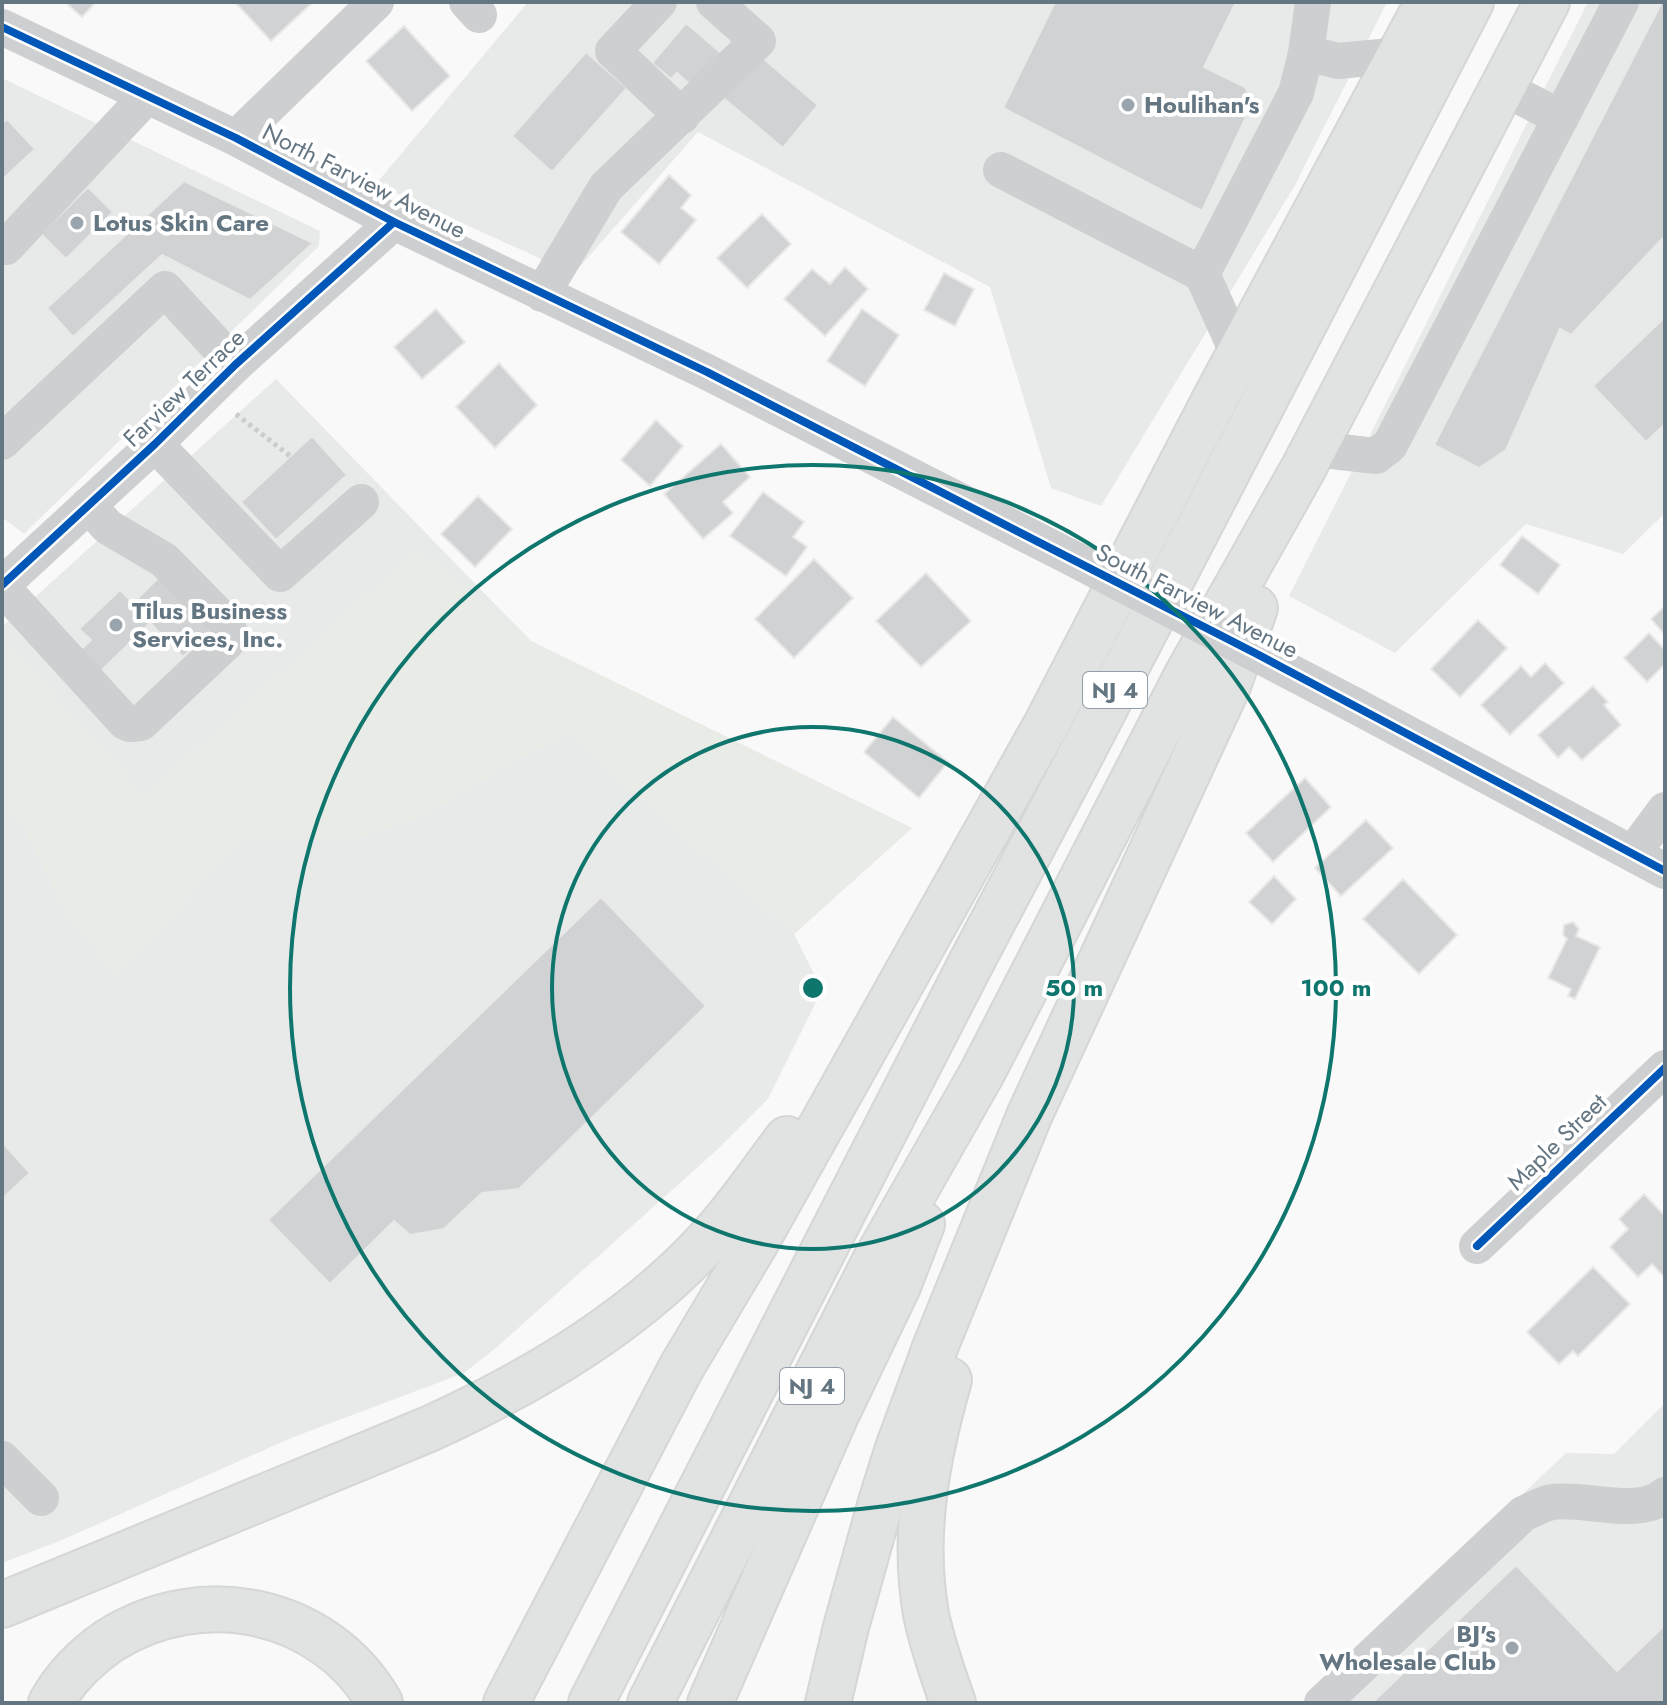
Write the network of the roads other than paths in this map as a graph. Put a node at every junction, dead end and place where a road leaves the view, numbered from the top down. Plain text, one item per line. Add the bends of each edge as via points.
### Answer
1 (376, 2) edge
2 (659, 2) edge
3 (714, 2) edge
4 (1313, 2) edge
5 (1428, 2) edge
6 (1471, 2) edge
7 (1547, 2) edge
8 (1621, 2) edge
9 (3, 29) edge
10 (1306, 53) junction
11 (1401, 55) junction
12 (1502, 87) junction
13 (147, 96) junction
14 (682, 116) junction
15 (1561, 118) junction
16 (236, 138) junction
17 (1001, 170) dead end
18 (394, 222) junction
19 (6, 247) dead end
20 (1202, 274) junction
21 (542, 294) junction
22 (1239, 356) junction
23 (235, 365) junction
24 (707, 372) joint
25 (2, 442) edge
26 (155, 444) junction
27 (1308, 459) junction
28 (361, 502) dead end
29 (88, 505) junction
30 (2, 586) edge
31 (1665, 810) edge
32 (1633, 853) junction
33 (1665, 871) edge
34 (865, 1045) junction
35 (1665, 1068) edge
36 (982, 1073) junction
37 (1030, 1114) junction
38 (1477, 1246) dead end
39 (2, 1459) edge
40 (1665, 1495) edge
41 (41, 1498) dead end
42 (2, 1605) edge
43 (51, 1703) edge
44 (380, 1703) edge
45 (506, 1703) edge
46 (591, 1703) edge
47 (650, 1703) edge
48 (710, 1703) edge
49 (828, 1703) edge
50 (953, 1703) edge
51 (1322, 1703) edge

1 - 16 street
2 - 14 street via 613,51
3 - 14 street via 758,41
4 - 10 street
5 - 11 highway
6 - 46 highway, NJ 4
7 - 12 highway, NJ 4
8 - 15 street
9 - 13 street, North Farview Avenue
10 - 11 street via 1338,61
10 - 20 street via 1296,93
11 - 22 highway
12 - 15 street
12 - 27 highway, NJ 4
13 - 16 street, North Farview Avenue
13 - 19 street
14 - 21 street via 606,187
15 - 27 street via 1390,445 1376,456
16 - 18 street, North Farview Avenue
17 - 20 street
18 - 21 street, North Farview Avenue
18 - 23 street, Farview Terrace
20 - 22 street
21 - 24 street, North Farview Avenue
22 - 34 highway via 1046,725
23 - 25 street via 165,289
23 - 26 street, Farview Terrace
24 - 32 street, South Farview Avenue, bridge
26 - 28 street via 280,574
26 - 29 street, Farview Terrace
27 - 36 highway, NJ 4 via 1187,675
27 - 37 highway via 1228,686
29 - 30 street, Farview Terrace
29 - 30 street via 108,527 164,560 226,623 227,642 141,723 130,724
31 - 32 street
32 - 33 street, South Farview Avenue
34 - 42 highway via 720,1228 643,1301 545,1370 429,1429
34 - 45 highway via 681,1368
35 - 38 street, Maple Street
36 - 47 highway, NJ 4 via 875,1261
36 - 48 highway via 898,1286
37 - 49 highway via 903,1434
37 - 50 highway via 944,1398 924,1489 920,1536 926,1615
39 - 41 street
40 - 51 street via 1622,1507 1549,1503 1523,1514
43 - 44 highway via 75,1670 126,1631 152,1619 203,1610 256,1613 300,1627 339,1652

